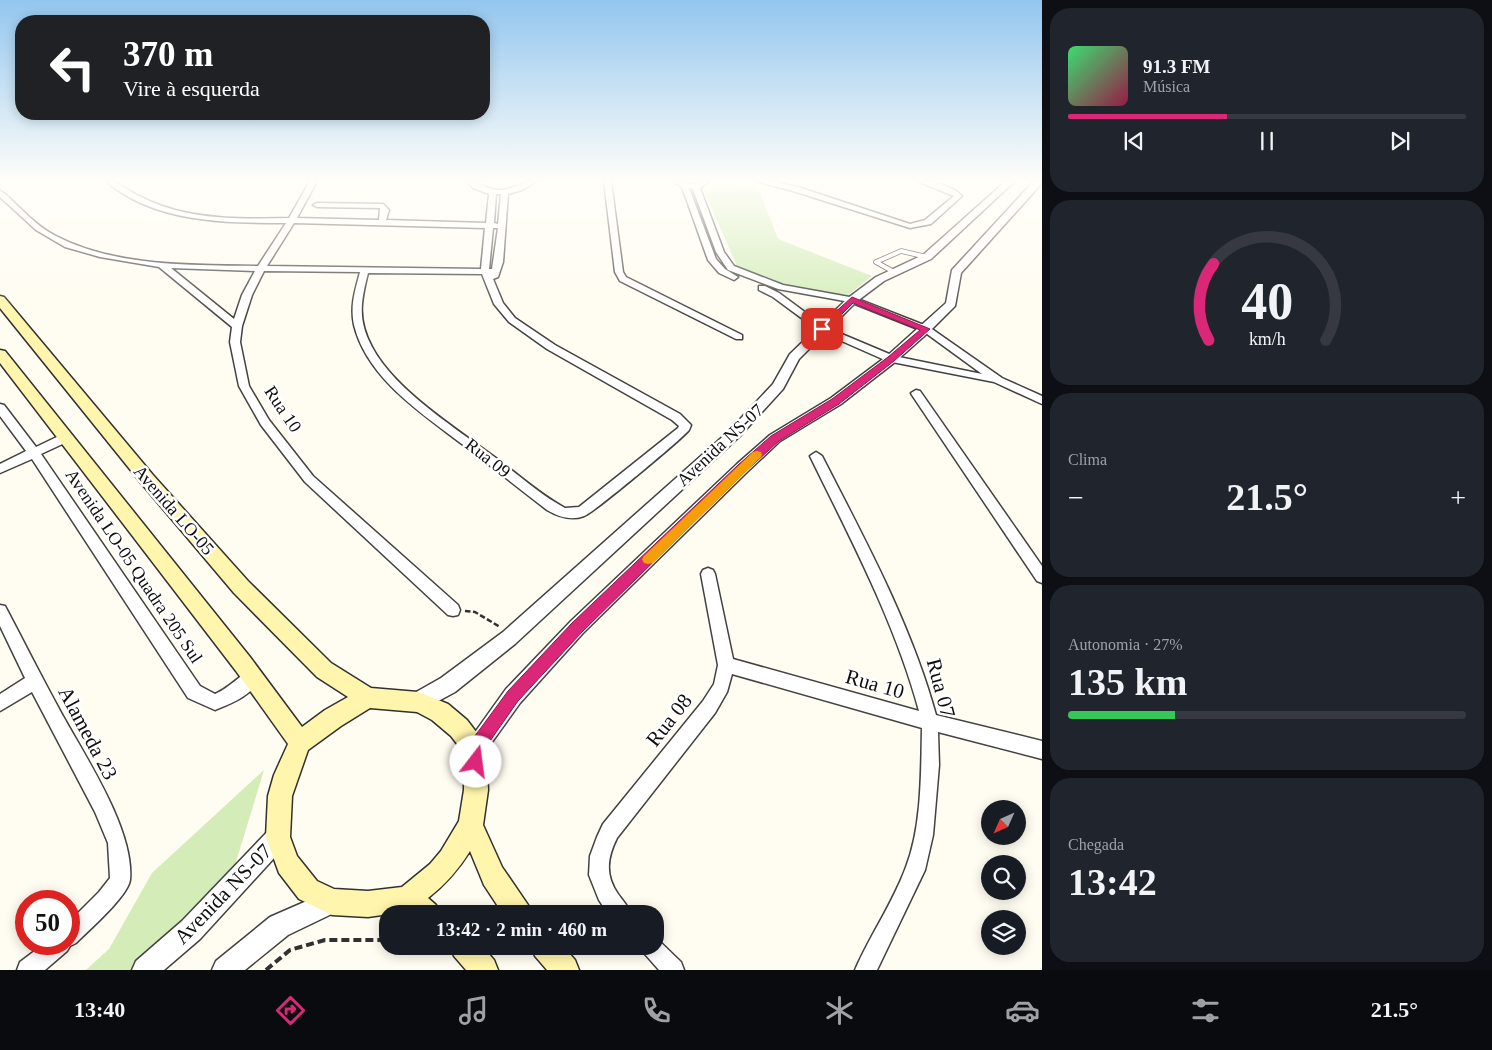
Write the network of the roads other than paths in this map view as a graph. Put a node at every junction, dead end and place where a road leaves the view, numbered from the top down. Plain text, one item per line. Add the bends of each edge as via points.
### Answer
1 (36, 226) edge
2 (288, 226) edge
3 (490, 226) edge
4 (502, 226) edge
5 (613, 226) edge
6 (700, 226) edge
7 (711, 226) edge
8 (961, 226) edge
9 (998, 226) edge
10 (927, 257) junction
11 (162, 265) junction
12 (260, 268) junction
13 (365, 269) junction
14 (485, 272) junction
15 (497, 272) junction
16 (894, 272) junction
17 (490, 284) junction
18 (0, 300) edge
19 (852, 300) junction
20 (237, 326) junction
21 (822, 329) junction
22 (926, 329) junction
23 (739, 337) dead end
24 (0, 354) edge
25 (891, 359) junction
26 (998, 380) junction
27 (916, 393) dead end
28 (1042, 400) edge
29 (0, 408) edge
30 (65, 438) junction
31 (34, 453) junction
32 (816, 456) dead end
33 (0, 469) edge
34 (708, 574) dead end
35 (1042, 577) edge
36 (453, 610) road end
37 (0, 611) edge
38 (726, 665) junction
39 (253, 677) junction
40 (35, 681) junction
41 (368, 698) junction
42 (418, 702) junction
43 (0, 703) edge
44 (930, 722) junction
45 (300, 742) junction
46 (475, 749) junction
47 (1042, 750) edge
48 (471, 825) junction
49 (278, 837) junction
50 (332, 902) junction
51 (392, 905) edge
52 (418, 905) edge
53 (513, 905) edge
54 (614, 905) edge
55 (80, 925) edge
56 (46, 955) edge
57 (472, 955) edge
58 (552, 955) edge
59 (659, 955) edge
60 (28, 970) edge
61 (145, 970) edge
62 (225, 970) edge
63 (484, 970) edge
64 (565, 970) edge
65 (673, 970) edge
66 (866, 970) edge

1 - 11 street via 54,238 95,253
2 - 12 street, Rua 10
3 - 14 street
4 - 15 street
5 - 23 street via 619,272 623,279
6 - 21 street via 716,266 776,295
7 - 19 street via 720,252 731,268 781,287
8 - 10 street, Avenida NS-07
9 - 22 street, Avenida NS-07 via 956,272 951,304
10 - 16 street, Avenida NS-07
10 - 16 lane via 896,250 876,262
11 - 12 street
11 - 20 street
12 - 13 street
12 - 20 street, Rua 10
13 - 14 street
13 - 17 street, Rua 09 via 356,304 359,325 367,347 391,380 552,507 563,513 582,512 685,425 525,331 499,304
14 - 15 street
14 - 17 street
15 - 17 street
16 - 19 street, Avenida NS-07
18 - 41 main road, Avenida LO-05 via 147,479 241,587 324,670
19 - 21 street, Avenida NS-07
19 - 22 street
20 - 36 street, Rua 10 via 235,342 244,386 265,422 310,478
21 - 25 street
21 - 42 street, Avenida NS-07 via 794,357 778,386 734,434 509,638 448,685
22 - 25 street, Avenida NS-07
22 - 26 street
24 - 30 main road
25 - 26 street
25 - 46 street, Avenida NS-07 via 836,401 775,438 742,468 577,627 513,696
26 - 28 street
27 - 35 street
29 - 31 street, Avenida LO-05 Quadra 205 Sul
30 - 31 street
30 - 39 main road
31 - 33 street
31 - 39 street, Avenida LO-05 Quadra 205 Sul via 194,692 215,702 234,694
32 - 44 street, Rua 07 via 868,560 917,674
34 - 38 street, Rua 08
37 - 40 street, Alameda 23
38 - 44 street, Rua 10
38 - 54 street, Rua 08 via 722,687 709,707 610,831 599,861 598,878
39 - 45 main road
40 - 43 street
40 - 55 street, Alameda 23 via 102,806 117,843 120,881
41 - 42 main road
41 - 45 main road
42 - 46 main road via 440,712 459,728
44 - 47 street, Rua 10
44 - 66 street, Rua 07 via 930,781 923,841 915,870
45 - 49 main road via 280,796
46 - 48 main road via 476,790
48 - 52 main road
48 - 53 main road via 493,876
49 - 50 main road via 288,864 308,890
49 - 61 street, Avenida NS-07 via 191,930
50 - 51 main road
50 - 62 street via 279,926
56 - 60 street
57 - 63 main road
58 - 64 main road
59 - 65 street

